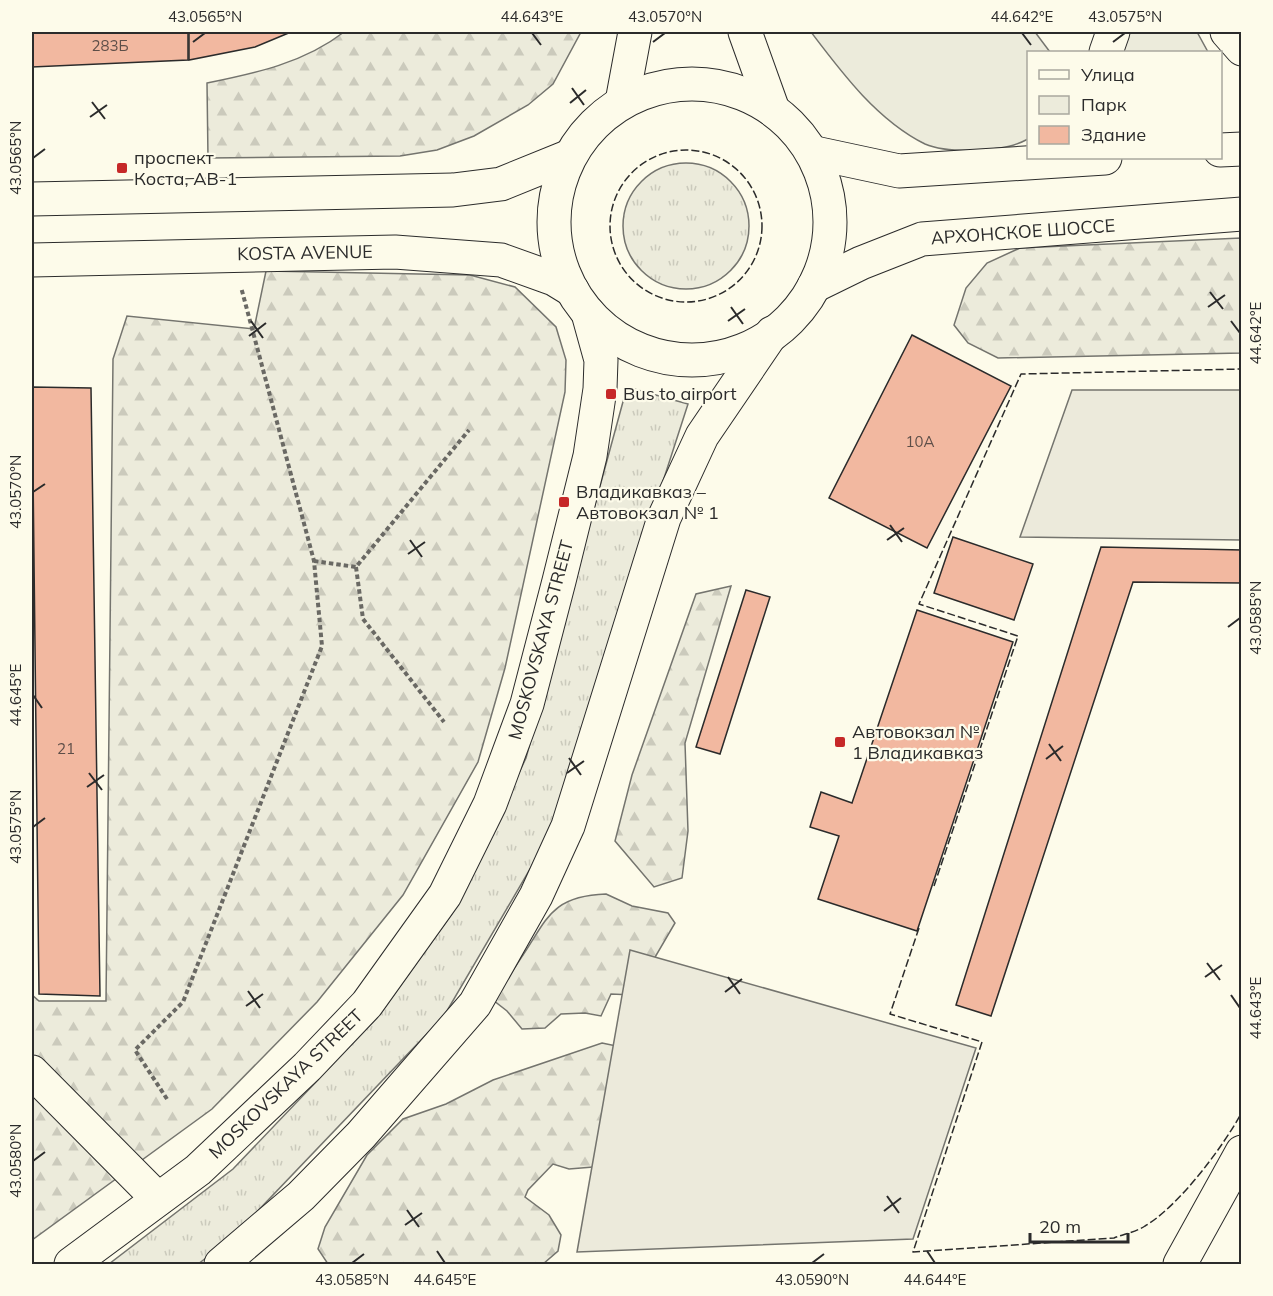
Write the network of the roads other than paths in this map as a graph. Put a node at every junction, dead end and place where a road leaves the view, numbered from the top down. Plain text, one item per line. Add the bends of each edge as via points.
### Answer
1 (635, 32) edge
2 (745, 32) edge
3 (1227, 32) edge
4 (1242, 49) edge
5 (622, 102) junction
6 (773, 110) junction
7 (1242, 149) edge
8 (1222, 150) edge
9 (815, 153) junction
10 (570, 156) junction
11 (1079, 159) edge
12 (32, 199) edge
13 (1242, 214) edge
14 (32, 260) edge
15 (814, 286) junction
16 (580, 302) junction
17 (772, 333) junction
18 (32, 1072) edge
19 (1242, 1152) edge
20 (158, 1200) junction
21 (71, 1264) edge
22 (221, 1264) edge
23 (1180, 1264) edge

1 - 5 main road
2 - 6 main road
3 - 4 main road
5 - 6 main road via 646,90 687,82 724,87
5 - 10 main road
6 - 9 main road via 797,129
7 - 8 main road
9 - 11 main road via 899,171
9 - 15 main road via 830,221 826,256
10 - 12 main road via 501,184 453,190
10 - 16 main road via 557,182 552,219 557,260
13 - 15 main road, АРХОНСКОЕ ШОССЕ via 922,240
14 - 16 main road, KOSTA AVENUE via 395,252 501,260 545,275
15 - 17 main road via 791,318
16 - 17 main road via 614,339 656,357 690,361 723,357 757,344
16 - 20 main road, MOSKOVSKAYA STREET via 600,360 590,456 527,704 490,804 445,895 367,1004 198,1170
17 - 22 main road via 702,436 664,518 568,826 536,896 475,1004 324,1173 253,1240
18 - 20 main road
19 - 23 main road
20 - 21 main road, MOSKOVSKAYA STREET

